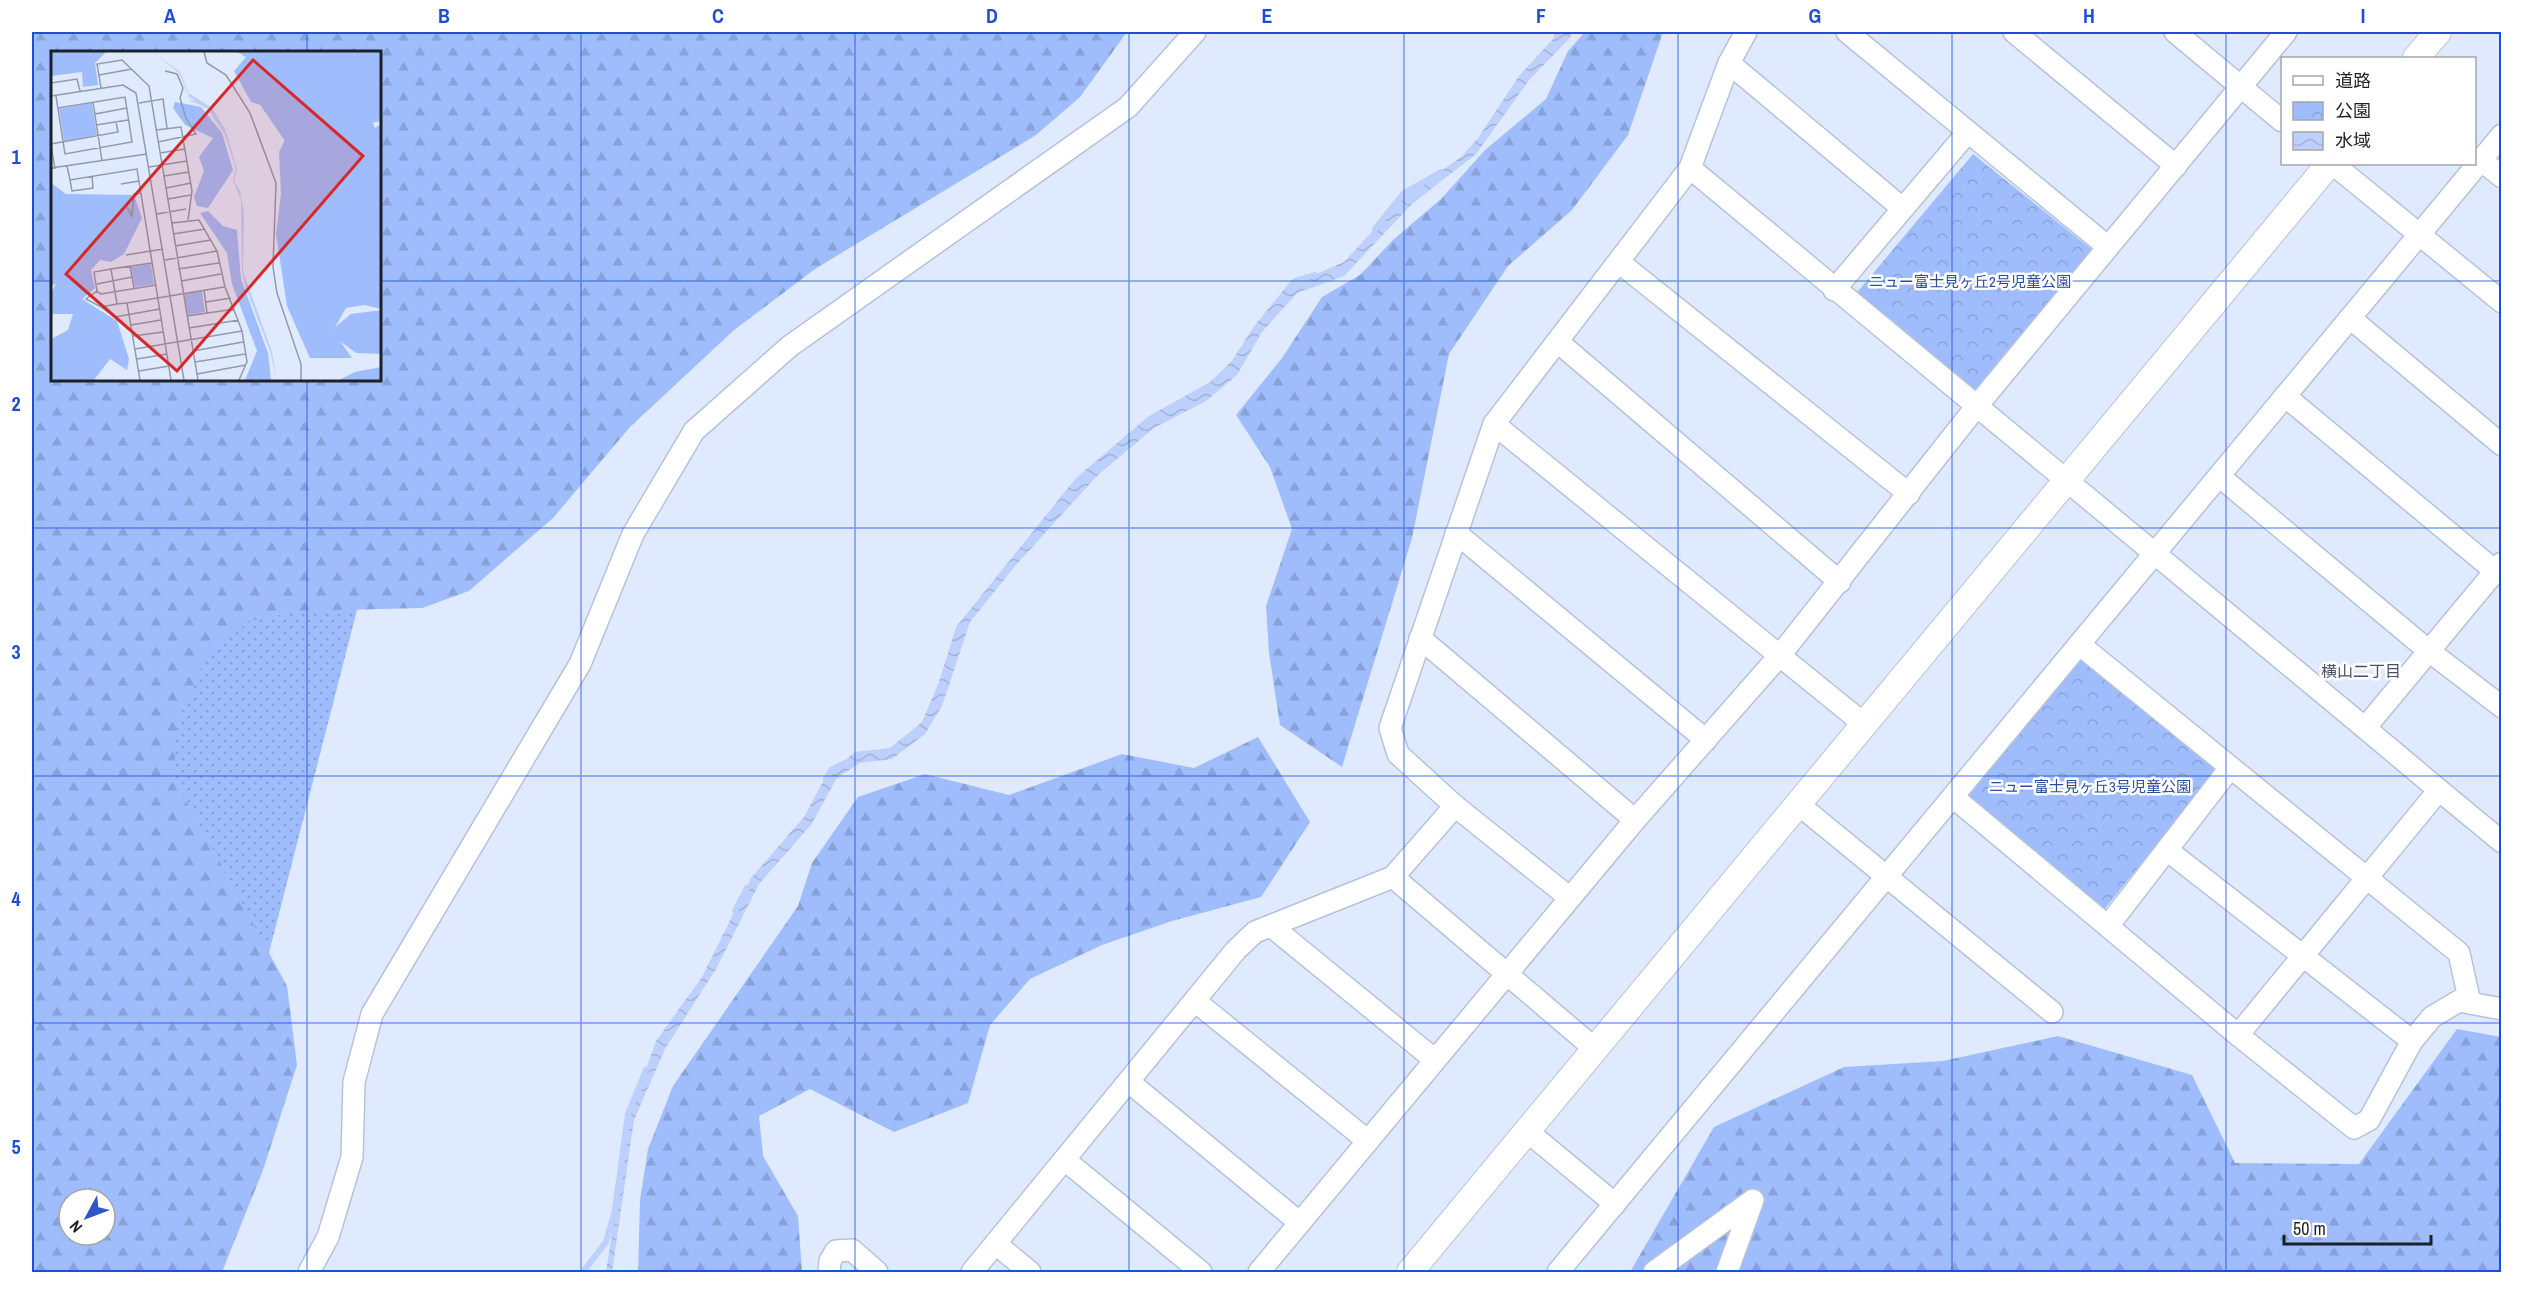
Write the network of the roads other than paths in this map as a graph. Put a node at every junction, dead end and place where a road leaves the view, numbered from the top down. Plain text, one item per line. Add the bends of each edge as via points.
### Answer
1 (1195, 32) edge
2 (1746, 32) edge
3 (1847, 32) edge
4 (2014, 32) edge
5 (2175, 32) edge
6 (2286, 32) edge
7 (2438, 32) edge
8 (2417, 57) edge
9 (1729, 63) junction
10 (2241, 87) junction
11 (2281, 119) edge
12 (1967, 133) junction
13 (2502, 135) edge
14 (2481, 160) junction
15 (2330, 165) edge
16 (2332, 165) edge
17 (2176, 166) junction
18 (1690, 168) junction
19 (2502, 177) edge
20 (1902, 208) junction
21 (2419, 235) junction
22 (2108, 247) junction
23 (1620, 264) junction
24 (1834, 290) junction
25 (2502, 302) edge
26 (2350, 318) junction
27 (1558, 342) junction
28 (2285, 396) junction
29 (1976, 407) junction
30 (1494, 424) junction
31 (2502, 445) edge
32 (2219, 476) junction
33 (2066, 481) junction
34 (1909, 494) junction
35 (1456, 533) junction
36 (2154, 555) junction
37 (2498, 567) edge
38 (1840, 582) junction
39 (1420, 638) junction
40 (2079, 644) junction
41 (2429, 651) junction
42 (1781, 654) junction
43 (2502, 707) edge
44 (1864, 724) junction
45 (2365, 728) junction
46 (1706, 740) junction
47 (2230, 768) junction
48 (2439, 790) junction
49 (1953, 797) junction
50 (1798, 804) junction
51 (1455, 806) junction
52 (1635, 820) junction
53 (2502, 842) edge
54 (2167, 850) junction
55 (1393, 877) junction
56 (1886, 877) junction
57 (2366, 879) junction
58 (1570, 898) junction
59 (1271, 926) junction
60 (2108, 926) junction
61 (2302, 956) junction
62 (1506, 975) junction
63 (1194, 1001) junction
64 (2470, 1003) junction
65 (2502, 1009) edge
66 (2052, 1012) dead end
67 (2238, 1035) junction
68 (2412, 1041) junction
69 (1595, 1049) junction
70 (1435, 1060) junction
71 (1129, 1082) junction
72 (1527, 1131) junction
73 (1368, 1141) junction
74 (1065, 1160) junction
75 (1615, 1204) junction
76 (1300, 1222) junction
77 (996, 1244) junction
78 (309, 1272) edge
79 (829, 1272) edge
80 (878, 1272) edge
81 (972, 1272) edge
82 (1030, 1272) edge
83 (1201, 1272) edge
84 (1259, 1272) edge
85 (1410, 1272) edge
86 (1558, 1272) edge
87 (1654, 1272) edge
88 (1727, 1272) edge

1 - 78 street via 1128,107 790,345 694,431 633,534 580,664 372,1014 354,1082 352,1157 328,1237
2 - 9 street
3 - 12 street
4 - 17 street
5 - 10 street
6 - 10 street
7 - 8 street
9 - 18 street
9 - 20 street
10 - 11 street
10 - 17 street
12 - 20 street
12 - 22 street
13 - 14 street
14 - 19 street
14 - 21 street
15 - 33 street
16 - 21 street
17 - 22 street
18 - 23 street
18 - 24 street
20 - 24 street
21 - 25 street
21 - 26 street
22 - 29 street
23 - 27 street
23 - 34 street
24 - 29 street
26 - 28 street
26 - 31 street
27 - 30 street
27 - 38 street
28 - 32 street
28 - 37 street
29 - 33 street
29 - 34 street
30 - 35 street
30 - 42 street
32 - 36 street
32 - 41 street
33 - 36 street
33 - 44 street
34 - 38 street
35 - 39 street
35 - 46 street
36 - 40 street
36 - 45 street
37 - 41 street
38 - 42 street
39 - 51 street via 1389,728 1398,754
39 - 52 street
40 - 47 street
40 - 49 street
41 - 43 street
41 - 45 street
42 - 44 street
42 - 46 street
44 - 50 street
45 - 48 street
46 - 52 street
47 - 54 street
47 - 57 street
48 - 53 street
48 - 57 street
49 - 56 street
49 - 60 street
50 - 56 street
50 - 69 street
51 - 55 street
51 - 58 street
52 - 58 street
54 - 60 street
54 - 61 street
55 - 59 street
55 - 62 street
56 - 66 street
56 - 75 street
57 - 61 street
57 - 64 street via 2459,953
58 - 62 street
59 - 63 street via 1255,932 1236,950
59 - 70 street
60 - 67 street
61 - 67 street
61 - 68 street
62 - 69 street
62 - 70 street
63 - 71 street
63 - 73 street
64 - 65 street
64 - 68 street via 2459,1000 2432,1017
67 - 68 street via 2354,1128 2369,1120
69 - 72 street
70 - 73 street
71 - 74 street
71 - 76 street
72 - 75 street
72 - 85 street
73 - 76 street
74 - 77 street
74 - 83 street
75 - 86 street
76 - 84 street
77 - 81 street
77 - 82 street
79 - 80 street via 836,1251 852,1250
87 - 88 street via 1753,1200

